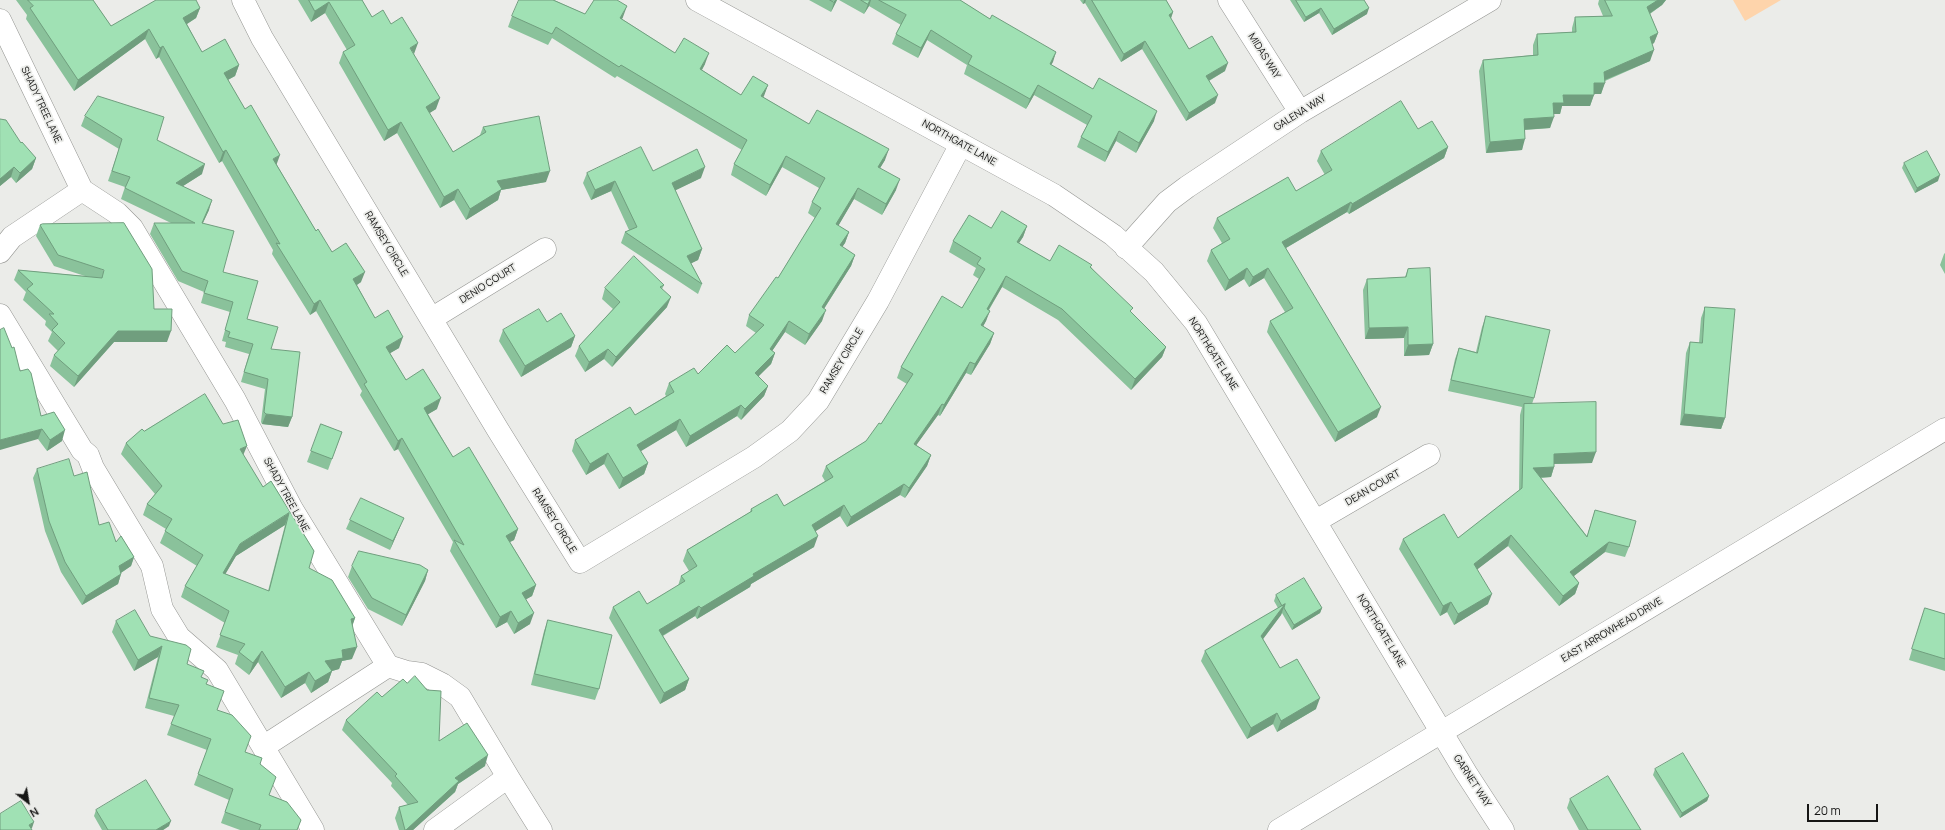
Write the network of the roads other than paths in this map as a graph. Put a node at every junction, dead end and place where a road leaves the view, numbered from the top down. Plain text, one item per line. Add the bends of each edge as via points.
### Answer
1 (244, 0) edge
2 (697, 0) edge
3 (1229, 0) edge
4 (1490, 0) edge
5 (0, 20) edge
6 (1300, 112) junction
7 (961, 144) junction
8 (82, 190) junction
9 (1126, 248) junction
10 (544, 249) dead end
11 (0, 252) edge
12 (0, 316) edge
13 (431, 319) junction
14 (1945, 429) edge
15 (1429, 455) dead end
16 (1316, 521) junction
17 (388, 666) junction
18 (1442, 732) junction
19 (263, 747) junction
20 (508, 777) junction
21 (313, 830) edge
22 (435, 830) edge
23 (541, 830) edge
24 (1279, 830) edge
25 (1503, 830) edge

1 - 13 street, RAMSEY CIRCLE via 262,38
2 - 7 street, NORTHGATE LANE
3 - 6 street, MIDAS WAY
4 - 6 street, GALENA WAY
5 - 8 street, SHADY TREE LANE
6 - 9 street, GALENA WAY via 1167,202
7 - 9 street, NORTHGATE LANE via 1054,195 1113,235
7 - 13 street, RAMSEY CIRCLE via 878,301 818,401 790,431 754,457 580,562
8 - 11 street via 12,237
8 - 17 street, SHADY TREE LANE via 117,212 132,228 235,400 292,509
9 - 16 street, NORTHGATE LANE via 1154,272 1196,323
10 - 13 street, DENIO COURT
12 - 19 street via 82,450 88,455 93,468 152,566 162,609 179,637 217,670
14 - 18 street, EAST ARROWHEAD DRIVE
15 - 16 street, DEAN COURT
16 - 18 street, NORTHGATE LANE
17 - 19 street
17 - 20 street via 422,674 460,697
18 - 24 street, EAST ARROWHEAD DRIVE
18 - 25 street, GARNET WAY
19 - 21 street
20 - 22 street
20 - 23 street

